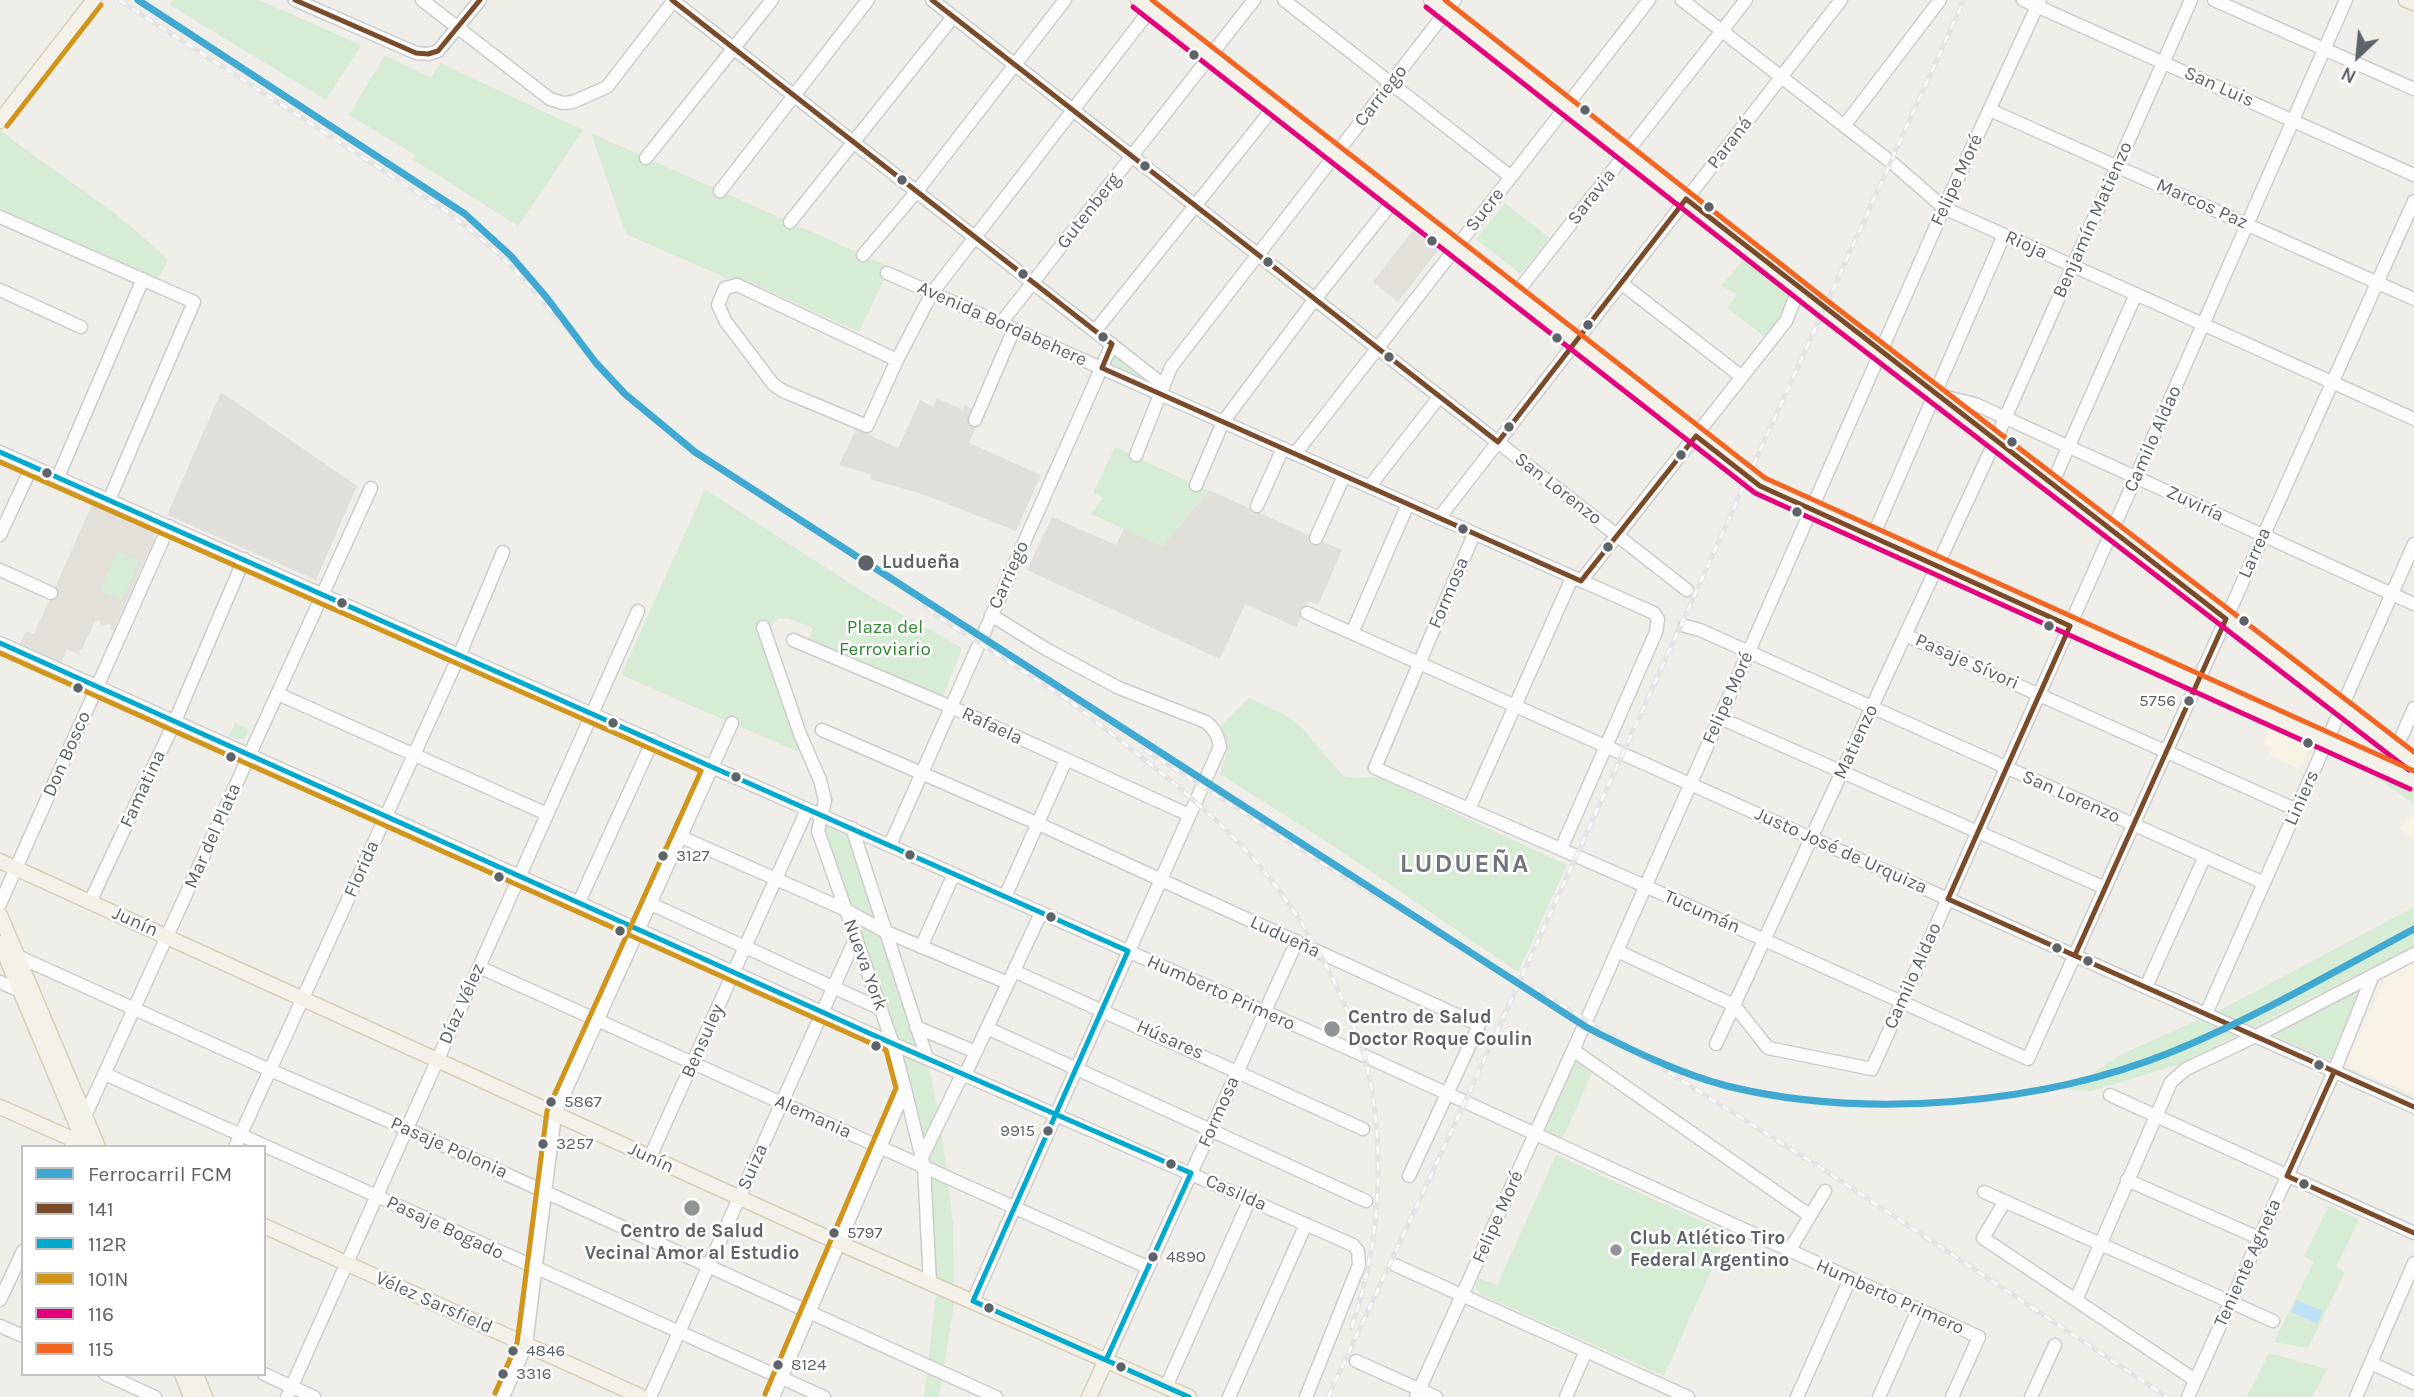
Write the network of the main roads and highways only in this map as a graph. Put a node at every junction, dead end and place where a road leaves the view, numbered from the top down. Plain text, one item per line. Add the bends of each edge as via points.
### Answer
1 (82, 0) edge
2 (94, 0) edge
3 (1138, 0) edge
4 (1431, 0) edge
5 (2406, 0) edge
6 (2414, 4) edge
7 (1450, 6) edge
8 (0, 105) edge
9 (0, 121) edge
10 (2414, 763) edge
11 (2414, 781) edge
12 (0, 861) edge
13 (0, 915) edge
14 (0, 943) edge
15 (0, 1107) edge
16 (84, 1140) edge
17 (266, 1227) edge
18 (1106, 1360) junction
19 (183, 1376) edge
20 (197, 1376) edge
21 (191, 1397) edge
22 (205, 1397) edge
23 (642, 1397) edge
24 (1089, 1397) edge
25 (1189, 1397) edge

1 - 8 main road
2 - 9 main road
3 - 11 main road via 1760,486
4 - 7 main road
5 - 6 main road
7 - 10 main road via 1626,153
12 - 18 main road, Junín
13 - 16 main road
14 - 16 main road
15 - 16 main road
17 - 23 main road, Vélez Sarsfield
18 - 24 main road, Formosa
18 - 25 main road, Junín
19 - 21 main road
20 - 22 main road

